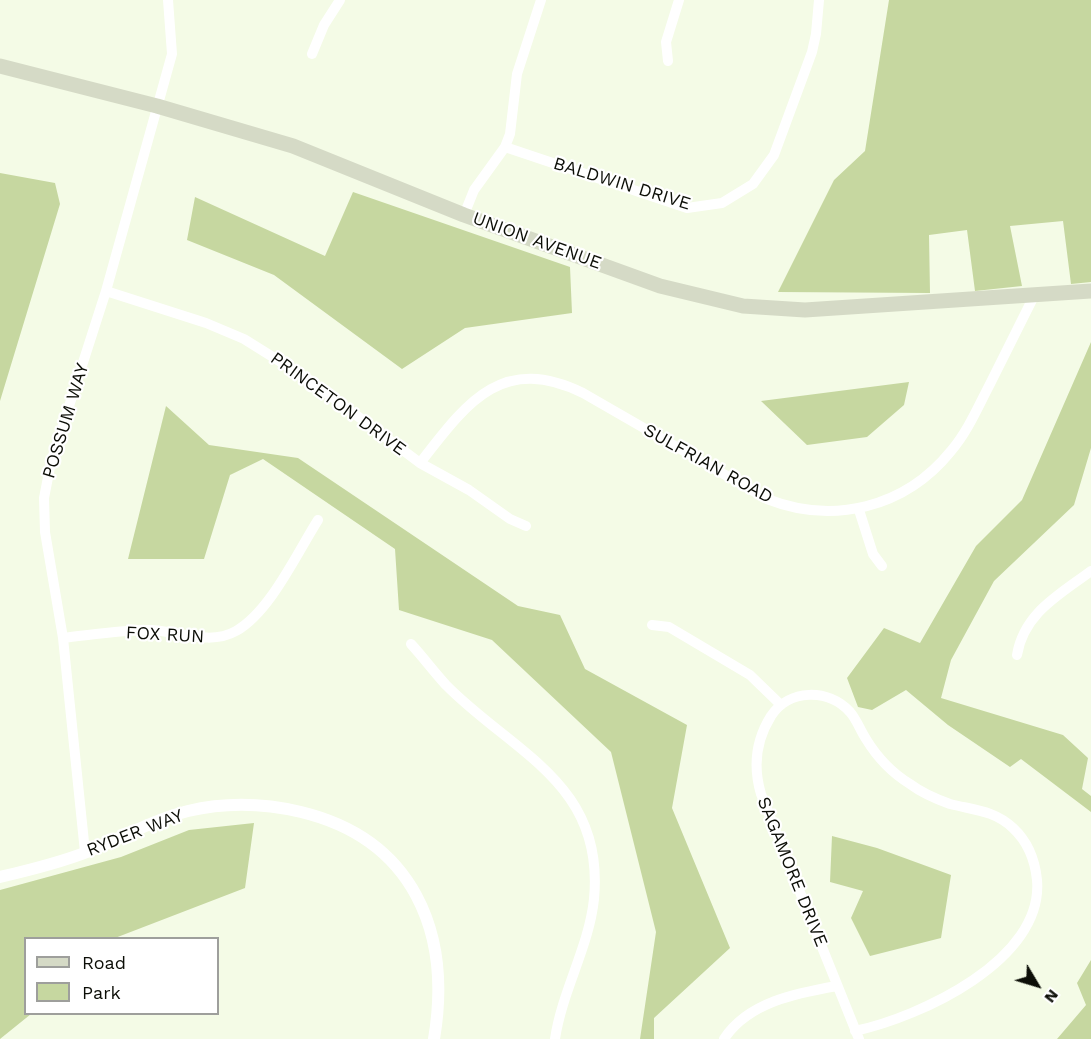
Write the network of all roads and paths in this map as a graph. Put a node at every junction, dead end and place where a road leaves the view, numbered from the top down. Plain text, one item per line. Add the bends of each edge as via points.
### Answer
1 (168, 0) edge
2 (340, 0) edge
3 (542, 0) edge
4 (679, 0) edge
5 (819, 0) edge
6 (312, 54) dead end
7 (668, 61) dead end
8 (0, 66) edge
9 (157, 106) junction
10 (505, 147) junction
11 (464, 215) junction
12 (106, 291) junction
13 (1091, 291) edge
14 (1035, 294) junction
15 (420, 463) junction
16 (860, 510) junction
17 (318, 520) dead end
18 (526, 526) dead end
19 (882, 566) dead end
20 (1091, 571) edge
21 (652, 625) dead end
22 (63, 638) junction
23 (411, 644) dead end
24 (1017, 655) dead end
25 (780, 705) junction
26 (85, 852) junction
27 (0, 877) edge
28 (837, 986) junction
29 (857, 1035) edge
30 (434, 1039) edge
31 (555, 1039) edge
32 (724, 1039) edge

1 - 9 street, POSSUM WAY via 172,54
2 - 6 street
3 - 10 street via 517,74 514,111
4 - 7 street via 666,42
5 - 10 street, BALDWIN DRIVE via 812,52 774,155 753,184 722,203 687,208
8 - 9 main road, UNION AVENUE
9 - 11 main road, UNION AVENUE via 293,146
9 - 12 street, POSSUM WAY
10 - 11 street via 478,182
11 - 14 main road, UNION AVENUE via 660,286 743,306 844,309
12 - 15 street, PRINCETON DRIVE via 244,339 308,379
12 - 22 street, POSSUM WAY via 51,462 44,498 45,532
13 - 14 main road, UNION AVENUE
14 - 16 street, SULFRIAN ROAD via 970,423 951,452 913,485
15 - 16 street, SULFRIAN ROAD via 477,396 515,380 534,378 584,393 774,502 817,512
15 - 18 street, PRINCETON DRIVE
16 - 19 street via 873,554
17 - 22 street, FOX RUN via 267,602 250,621 225,637 142,630
20 - 24 street via 1032,619 1020,636
21 - 25 street via 669,627 750,675
22 - 26 street, POSSUM WAY
23 - 31 street via 447,686 552,774 572,801 586,832 594,864 592,915 567,988
25 - 28 street, SAGAMORE DRIVE via 760,738 758,785
25 - 29 street via 810,695 841,704 895,774 934,798 985,811 1006,822 1028,847 1036,871 1037,895 1030,919 997,960 967,984 926,1008
26 - 27 street, RYDER WAY
26 - 30 street, RYDER WAY via 188,812 235,804 277,807 339,824 390,860 424,910 440,968
28 - 29 street, SAGAMORE DRIVE
28 - 32 street via 764,1006 742,1017

